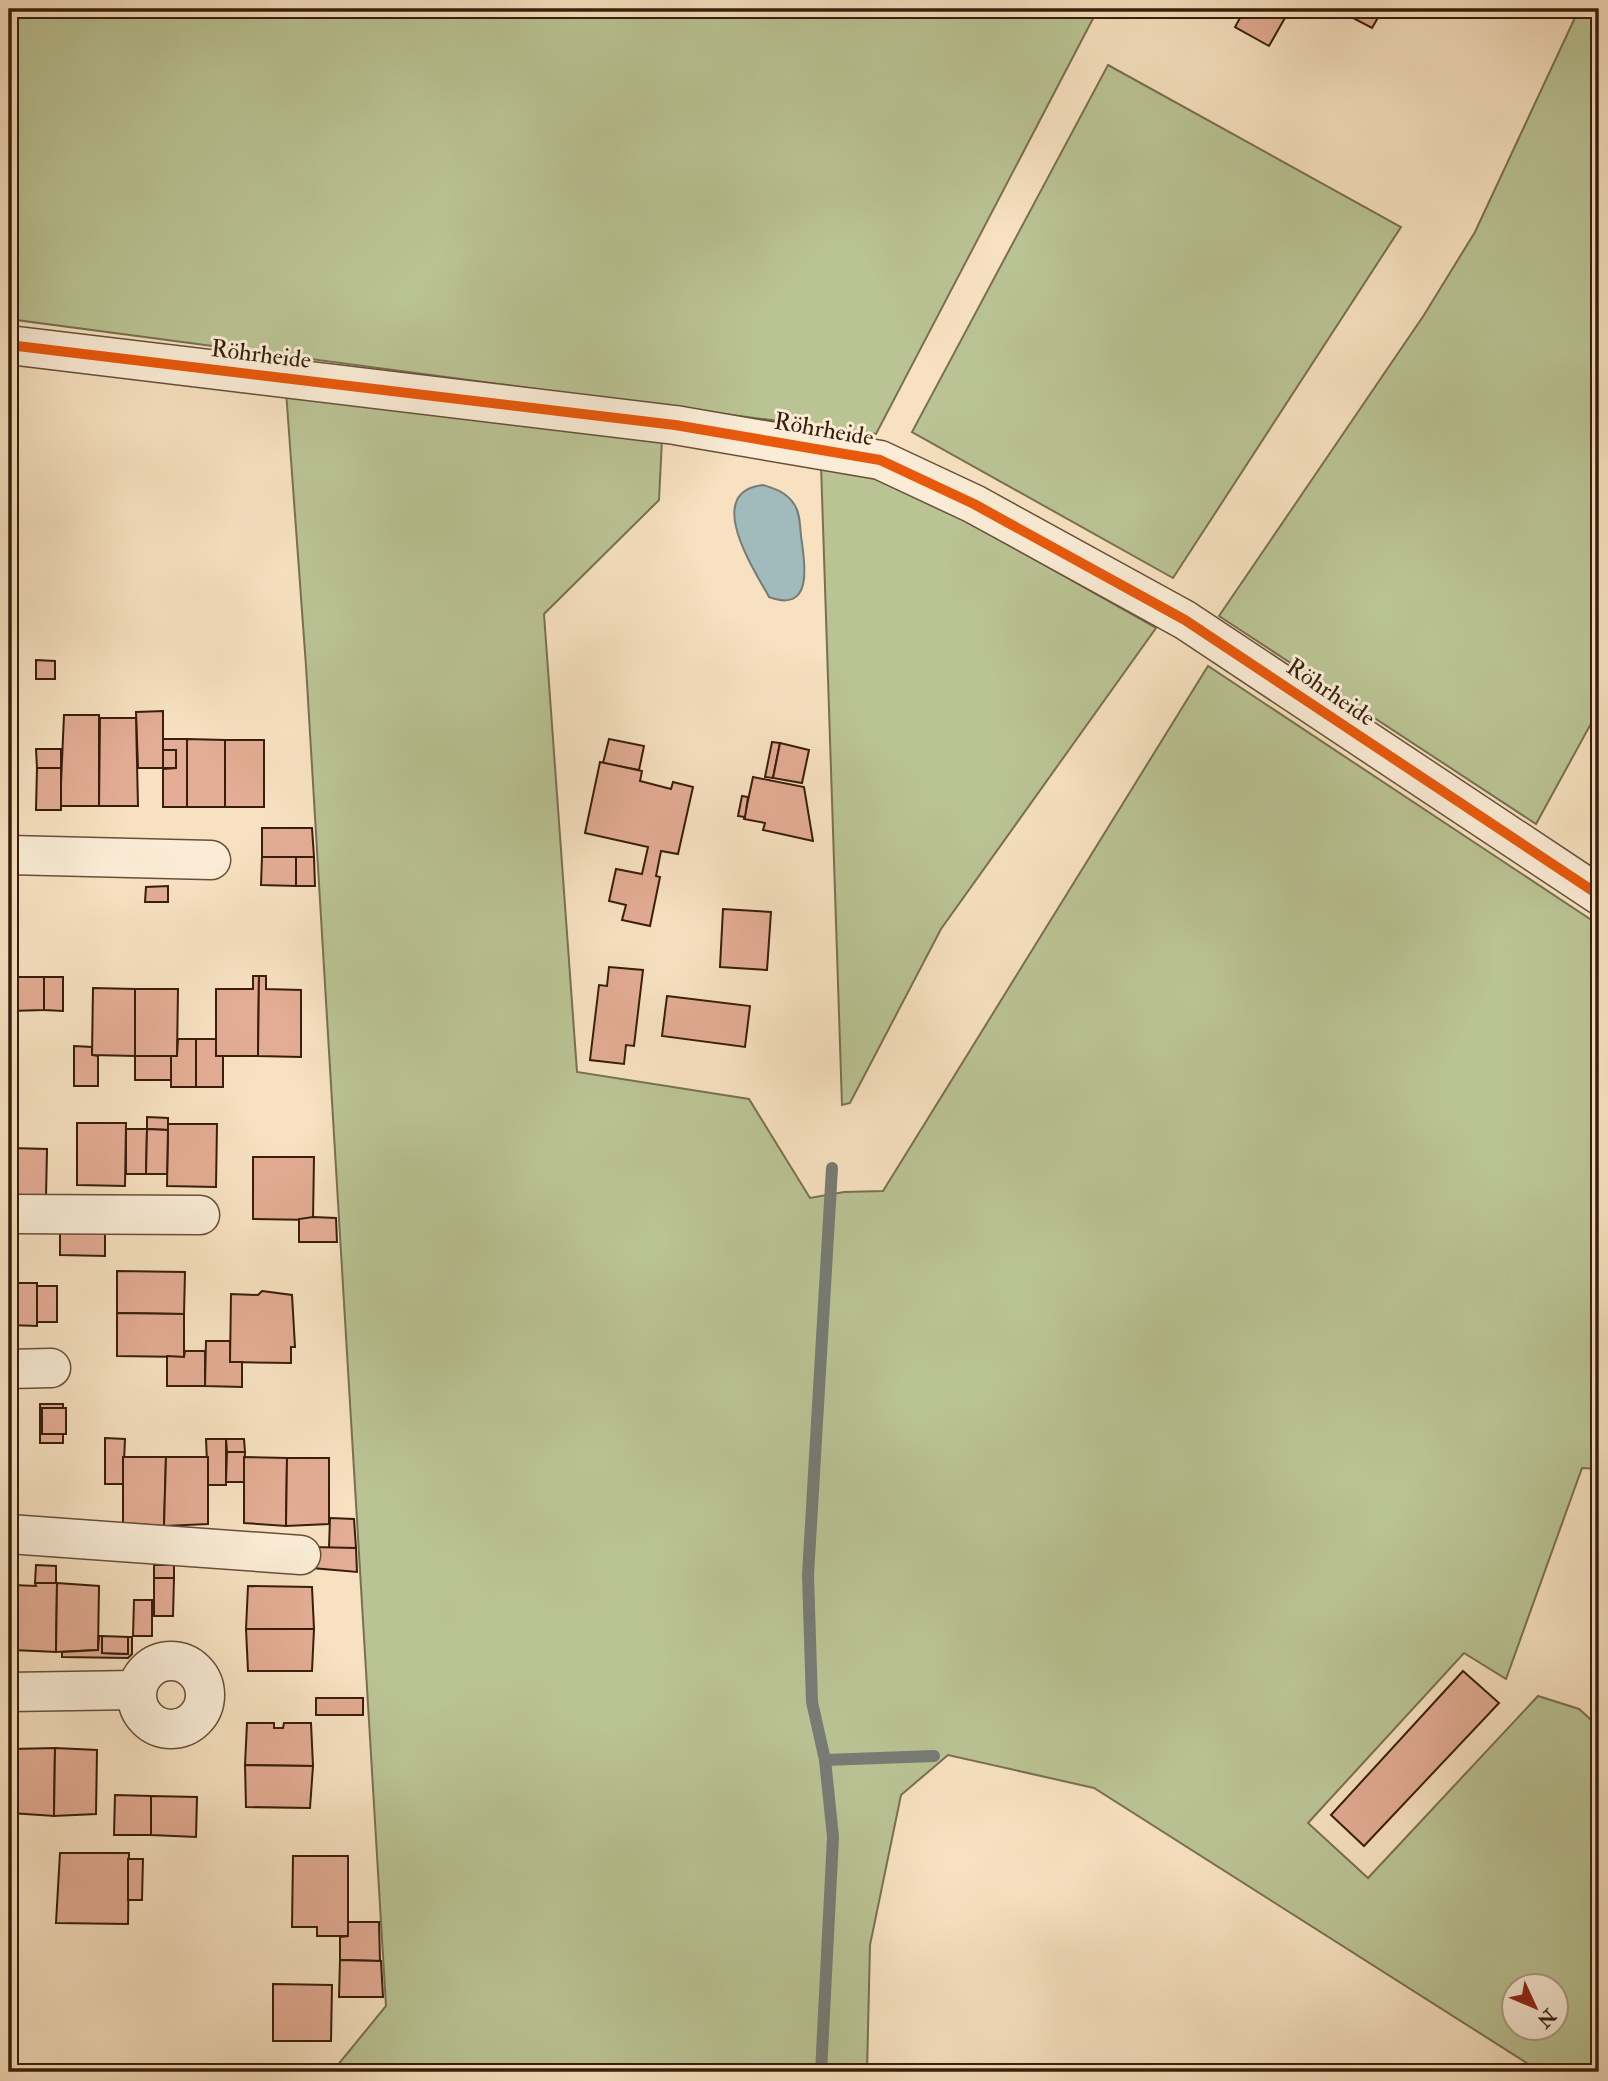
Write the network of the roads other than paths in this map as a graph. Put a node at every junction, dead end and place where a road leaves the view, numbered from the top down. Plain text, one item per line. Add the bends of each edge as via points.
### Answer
1 (9, 345) edge
2 (9, 855) edge
3 (211, 860) dead end
4 (1599, 895) edge
5 (9, 1214) edge
6 (200, 1214) dead end
7 (51, 1368) dead end
8 (9, 1369) edge
9 (9, 1534) edge
10 (300, 1555) dead end
11 (136, 1690) dead end
12 (9, 1692) edge

1 - 4 street, Röhrheide via 675,425 880,460 974,504 1185,620
2 - 3 street
5 - 6 street
7 - 8 street
9 - 10 street
11 - 12 street

